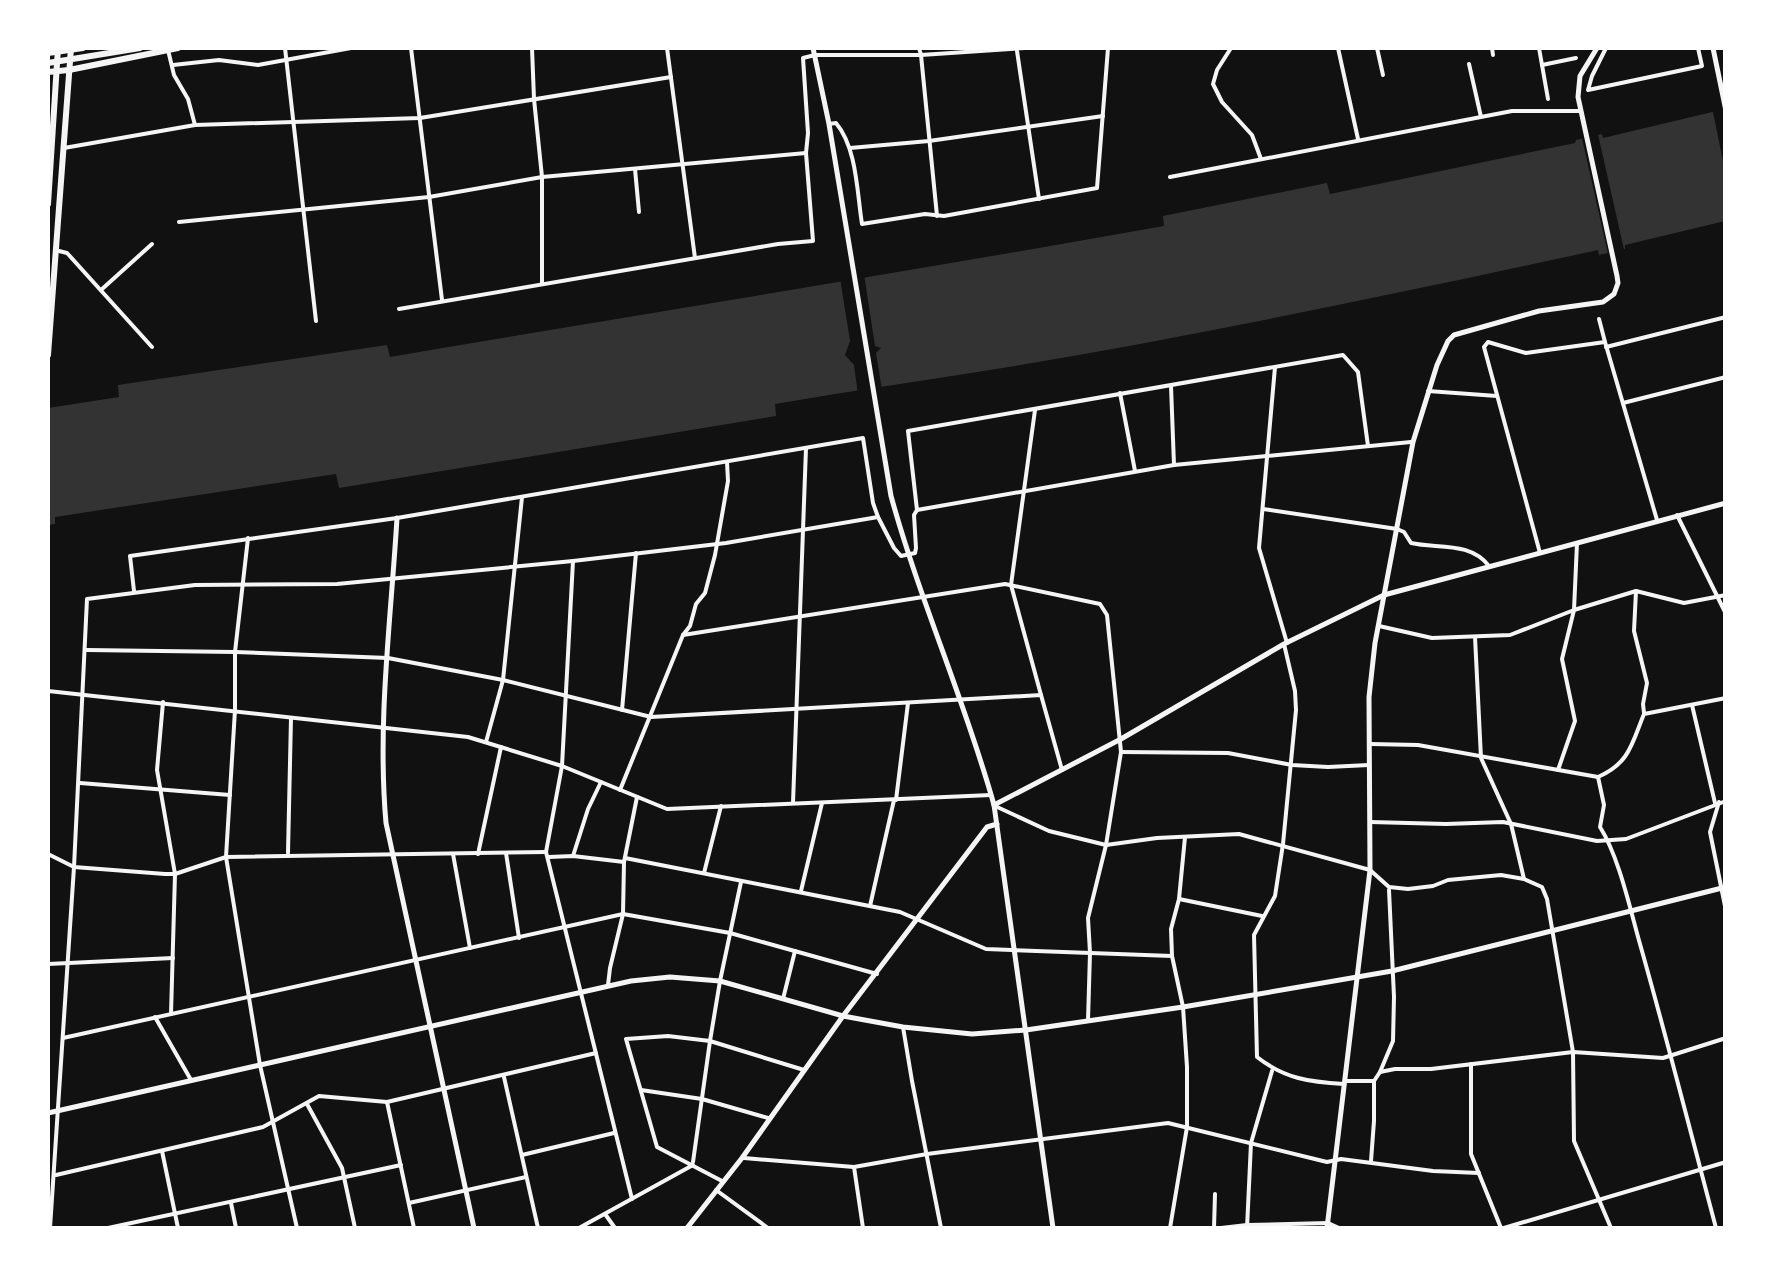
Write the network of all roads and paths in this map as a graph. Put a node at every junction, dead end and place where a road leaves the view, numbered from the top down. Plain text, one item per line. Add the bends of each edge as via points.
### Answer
1 (58, 48) edge
2 (71, 48) edge
3 (82, 48) edge
4 (140, 48) edge
5 (178, 48) edge
6 (285, 48) edge
7 (351, 48) edge
8 (412, 48) edge
9 (532, 48) edge
10 (667, 48) edge
11 (919, 48) edge
12 (1016, 48) edge
13 (1025, 48) edge
14 (1108, 48) edge
15 (1231, 48) edge
16 (1248, 48) edge
17 (1338, 48) edge
18 (1377, 48) edge
19 (1538, 48) edge
20 (1597, 48) edge
21 (1606, 48) edge
22 (1698, 48) edge
23 (1713, 48) edge
24 (168, 50) edge
25 (814, 51) edge
26 (48, 52) edge
27 (921, 55) junction
28 (1576, 58) dead end
29 (287, 60) junction
30 (48, 63) edge
31 (1469, 64) dead end
32 (173, 65) junction
33 (1542, 65) junction
34 (70, 70) junction
35 (52, 72) edge
36 (1382, 75) dead end
37 (671, 77) junction
38 (534, 99) junction
39 (1548, 99) dead end
40 (1726, 111) edge
41 (1582, 115) junction
42 (1103, 116) junction
43 (1480, 117) junction
44 (420, 118) junction
45 (295, 123) junction
46 (829, 124) junction
47 (195, 125) junction
48 (1028, 127) junction
49 (1358, 140) junction
50 (929, 141) junction
51 (64, 148) junction
52 (848, 148) junction
53 (806, 153) junction
54 (1262, 159) junction
55 (682, 165) junction
56 (635, 169) junction
57 (542, 177) junction
58 (1170, 177) dead end
59 (430, 197) junction
60 (1038, 199) junction
61 (48, 204) edge
62 (304, 210) junction
63 (640, 212) dead end
64 (936, 216) junction
65 (178, 222) dead end
66 (152, 244) dead end
67 (56, 251) junction
68 (695, 258) junction
69 (542, 283) junction
70 (101, 290) junction
71 (442, 300) junction
72 (399, 308) dead end
73 (1726, 317) edge
74 (1599, 319) dead end
75 (316, 321) dead end
76 (1606, 345) junction
77 (152, 347) dead end
78 (48, 355) edge
79 (1275, 367) junction
80 (1726, 377) edge
81 (1172, 386) junction
82 (1428, 391) junction
83 (1120, 393) junction
84 (1498, 396) junction
85 (1622, 404) junction
86 (1035, 409) junction
87 (1413, 442) junction
88 (1368, 446) junction
89 (806, 448) junction
90 (1267, 456) junction
91 (727, 462) junction
92 (1174, 466) junction
93 (1135, 471) junction
94 (1025, 492) junction
95 (522, 497) junction
96 (1726, 503) edge
97 (917, 510) junction
98 (1262, 510) junction
99 (1677, 515) junction
100 (878, 517) junction
101 (397, 518) junction
102 (1657, 520) junction
103 (1398, 529) junction
104 (804, 530) junction
105 (248, 538) junction
106 (718, 543) junction
107 (1577, 543) junction
108 (636, 553) junction
109 (1540, 553) junction
110 (908, 556) junction
111 (572, 561) junction
112 (515, 566) junction
113 (1489, 566) junction
114 (394, 579) junction
115 (242, 585) junction
116 (1012, 585) junction
117 (1636, 591) junction
118 (134, 593) junction
119 (1384, 595) junction
120 (1726, 595) edge
121 (1717, 597) junction
122 (924, 598) junction
123 (1574, 610) junction
124 (1726, 614) edge
125 (800, 616) junction
126 (1378, 626) junction
127 (683, 635) junction
128 (1475, 636) junction
129 (1286, 644) junction
130 (85, 650) junction
131 (235, 652) junction
132 (388, 658) junction
133 (503, 680) junction
134 (48, 691) edge
135 (83, 695) junction
136 (1041, 695) junction
137 (567, 696) junction
138 (1726, 698) edge
139 (959, 700) junction
140 (163, 702) junction
141 (908, 703) junction
142 (1692, 706) junction
143 (796, 708) junction
144 (235, 710) junction
145 (622, 710) junction
146 (1644, 714) junction
147 (650, 717) junction
148 (290, 718) junction
149 (383, 728) junction
150 (1121, 739) junction
151 (486, 742) junction
152 (1369, 744) junction
153 (501, 747) junction
154 (1121, 752) junction
155 (1480, 758) junction
156 (1292, 765) junction
157 (1369, 765) junction
158 (562, 766) junction
159 (1062, 770) junction
160 (1558, 770) junction
161 (1598, 777) junction
162 (602, 782) junction
163 (78, 783) junction
164 (161, 788) junction
165 (620, 790) junction
166 (230, 795) junction
167 (991, 795) junction
168 (636, 798) junction
169 (895, 800) junction
170 (1720, 802) edge
171 (793, 804) junction
172 (822, 804) junction
173 (994, 805) junction
174 (721, 806) junction
175 (1370, 822) junction
176 (998, 824) junction
177 (1511, 824) junction
178 (1185, 837) junction
179 (1607, 838) junction
180 (1284, 844) junction
181 (1106, 846) junction
182 (48, 854) edge
183 (453, 854) junction
184 (478, 854) junction
185 (506, 854) junction
186 (547, 854) junction
187 (288, 855) junction
188 (392, 855) junction
189 (573, 856) junction
190 (226, 857) junction
191 (624, 860) junction
192 (74, 867) junction
193 (1370, 870) junction
194 (704, 873) junction
195 (175, 874) junction
196 (1524, 879) junction
197 (741, 882) junction
198 (1722, 887) edge
199 (1390, 888) junction
200 (801, 891) junction
201 (1178, 899) junction
202 (870, 906) junction
203 (1630, 911) junction
204 (1726, 911) edge
205 (623, 914) junction
206 (1264, 916) junction
207 (919, 920) junction
208 (565, 927) junction
209 (1553, 931) junction
210 (730, 934) junction
211 (519, 938) junction
212 (470, 949) junction
213 (794, 952) junction
214 (1016, 952) junction
215 (1090, 953) junction
216 (1172, 956) junction
217 (173, 958) junction
218 (416, 959) junction
219 (48, 964) edge
220 (67, 964) junction
221 (1392, 972) junction
222 (878, 974) junction
223 (1356, 978) junction
224 (720, 981) junction
225 (608, 986) junction
226 (582, 992) junction
227 (250, 996) junction
228 (1256, 996) junction
229 (783, 999) junction
230 (1183, 1007) junction
231 (171, 1014) junction
232 (843, 1016) junction
233 (156, 1017) junction
234 (1088, 1021) junction
235 (430, 1026) junction
236 (903, 1027) junction
237 (1026, 1030) junction
238 (63, 1038) junction
239 (1726, 1038) edge
240 (710, 1041) junction
241 (1573, 1052) junction
242 (596, 1053) junction
243 (1672, 1057) junction
244 (260, 1064) junction
245 (1471, 1064) junction
246 (804, 1070) junction
247 (1273, 1070) junction
248 (1380, 1072) junction
249 (504, 1075) junction
250 (191, 1080) junction
251 (1374, 1081) junction
252 (1344, 1082) junction
253 (444, 1089) junction
254 (641, 1090) junction
255 (702, 1098) junction
256 (307, 1102) junction
257 (387, 1102) junction
258 (58, 1110) junction
259 (48, 1113) edge
260 (770, 1118) junction
261 (272, 1124) junction
262 (1187, 1127) junction
263 (616, 1132) junction
264 (1040, 1140) junction
265 (1251, 1144) junction
266 (162, 1151) junction
267 (927, 1154) junction
268 (522, 1156) junction
269 (742, 1158) junction
270 (1334, 1161) junction
271 (1371, 1161) junction
272 (1726, 1162) edge
273 (693, 1165) junction
274 (400, 1166) junction
275 (854, 1167) junction
276 (1701, 1170) junction
277 (1479, 1174) junction
278 (54, 1175) junction
279 (526, 1177) junction
280 (344, 1179) junction
281 (722, 1181) junction
282 (716, 1190) junction
283 (289, 1191) junction
284 (466, 1191) junction
285 (1214, 1194) dead end
286 (632, 1199) junction
287 (1599, 1200) junction
288 (231, 1203) junction
289 (409, 1204) junction
290 (605, 1214) junction
291 (175, 1215) junction
292 (1328, 1226) edge
293 (1247, 1227) edge
294 (50, 1228) edge
295 (108, 1228) edge
296 (178, 1228) edge
297 (236, 1228) edge
298 (297, 1228) edge
299 (355, 1228) edge
300 (414, 1228) edge
301 (474, 1228) edge
302 (538, 1228) edge
303 (579, 1228) edge
304 (616, 1228) edge
305 (687, 1228) edge
306 (768, 1228) edge
307 (863, 1228) edge
308 (942, 1228) edge
309 (1053, 1228) edge
310 (1170, 1228) edge
311 (1214, 1228) edge
312 (1221, 1228) edge
313 (1340, 1228) edge
314 (1502, 1228) edge
315 (1611, 1228) edge
316 (1716, 1228) edge

1 - 35 main road
2 - 34 main road
3 - 26 main road
4 - 30 main road
5 - 24 main road
6 - 29 street
7 - 29 street
8 - 44 street
9 - 38 street
10 - 37 street
11 - 27 street
12 - 13 street
12 - 27 street
12 - 48 street
14 - 42 street
15 - 16 street
15 - 54 street via 1213,84
17 - 49 street
18 - 36 street
19 - 33 street
20 - 41 street via 1578,83
21 - 22 street via 1588,90 1702,66
23 - 40 street
24 - 32 street
24 - 34 main road
25 - 27 street
25 - 46 street
25 - 53 street via 802,60
27 - 50 street
28 - 33 street
29 - 32 street
29 - 45 street
31 - 43 street
32 - 47 street
33 - 39 street
34 - 35 main road
34 - 51 main road
35 - 61 main road
37 - 38 street
37 - 55 street
38 - 44 street
38 - 57 street
41 - 43 street via 1512,111
41 - 82 street via 1617,276 1614,294 1603,302 1454,335
42 - 48 street
42 - 60 street via 1097,188
43 - 49 street
44 - 45 street
44 - 59 street
45 - 47 street
45 - 62 street
46 - 52 street via 840,127
46 - 110 street via 891,496
47 - 51 street
48 - 50 street
48 - 60 street
49 - 54 street
50 - 52 street
50 - 64 street
51 - 67 main road
52 - 64 street via 862,224
53 - 55 street
53 - 68 street via 812,240
54 - 58 street
55 - 56 street
55 - 68 street
56 - 57 street
56 - 63 street
57 - 59 street
57 - 69 street
59 - 62 street
59 - 71 street
60 - 64 street
62 - 65 street
62 - 75 street
66 - 70 street
67 - 70 street via 67,253
67 - 78 main road
68 - 69 street
69 - 71 street
70 - 77 street
71 - 72 street
73 - 76 street
74 - 76 street
76 - 84 street via 1526,352 1488,342
76 - 85 street
79 - 81 street
79 - 88 street via 1343,355 1358,372
79 - 90 street
80 - 85 street
81 - 83 street
81 - 92 street
82 - 84 street
82 - 87 street
83 - 86 street
83 - 93 street
84 - 109 street
85 - 102 street
86 - 94 street
86 - 97 street via 908,432
87 - 88 street
87 - 103 street
88 - 90 street
89 - 91 street
89 - 100 street via 863,438
89 - 104 street
90 - 92 street
90 - 98 street
91 - 95 street
91 - 106 street
92 - 93 street
93 - 94 street
94 - 97 street
94 - 116 street
95 - 101 street
95 - 112 street
96 - 99 street
97 - 110 street via 916,548
98 - 103 street
98 - 129 street via 1259,548
99 - 102 street
99 - 121 street
100 - 104 street
100 - 110 street via 894,548
101 - 105 street
101 - 114 street
102 - 107 street
103 - 113 street via 1412,543 1450,546
103 - 119 street
104 - 106 street
104 - 125 street
105 - 115 street
105 - 118 street via 130,556
106 - 108 street
106 - 127 street via 705,593
107 - 109 street
107 - 123 street
108 - 111 street
108 - 145 street
109 - 113 street
110 - 122 street
111 - 112 street
111 - 137 street
112 - 114 street
112 - 133 street
113 - 119 street
114 - 115 street
114 - 132 street
115 - 118 street
115 - 131 street
116 - 122 street
116 - 136 street
116 - 150 street via 1100,604 1107,615
117 - 121 street via 1684,604
117 - 123 street
117 - 146 street via 1634,631 1648,684
118 - 130 street via 88,599
119 - 126 street
119 - 129 street
120 - 121 street
121 - 124 street
122 - 125 street
122 - 139 street
123 - 128 street via 1510,635
123 - 160 street via 1562,659 1575,721
125 - 127 street
125 - 143 street
126 - 128 street via 1432,638
126 - 152 street
127 - 147 street
128 - 155 street
129 - 150 street
129 - 156 street via 1296,691
130 - 131 street
130 - 135 street
131 - 132 street
131 - 144 street
132 - 133 street
132 - 149 street
133 - 137 street
133 - 151 street
134 - 135 street
135 - 140 street
135 - 163 street
136 - 139 street
136 - 159 street
137 - 145 street
137 - 158 street
138 - 142 street
139 - 141 street
139 - 167 street
140 - 144 street
140 - 164 street via 156,770
141 - 143 street
141 - 169 street
142 - 146 street
142 - 170 street
143 - 147 street
143 - 171 street
144 - 148 street
144 - 166 street
145 - 147 street
146 - 161 street via 1628,756
147 - 165 street
148 - 149 street
148 - 187 street
149 - 151 street
149 - 188 street
150 - 154 street
150 - 159 street
151 - 153 street
152 - 155 street
152 - 157 street
153 - 158 street
153 - 184 street
154 - 156 street via 1228,753
154 - 181 street
155 - 160 street
155 - 177 street
156 - 157 street
156 - 180 street
157 - 175 street
158 - 162 street
158 - 186 street
159 - 173 street
160 - 161 street
161 - 179 street via 1600,827
162 - 165 street
162 - 189 street
163 - 164 street
163 - 192 street
164 - 166 street
164 - 195 street
165 - 168 street
166 - 190 street
167 - 169 street
167 - 173 street
168 - 174 street via 666,809
168 - 191 street
169 - 172 street
169 - 202 street
170 - 179 street via 1626,838
170 - 198 street via 1710,832
171 - 172 street
171 - 174 street
172 - 200 street
173 - 176 street
173 - 181 street
174 - 194 street
175 - 177 street
175 - 193 street
176 - 207 street via 987,828
176 - 214 street
177 - 179 street
177 - 196 street
178 - 180 street via 1240,834
178 - 181 street
178 - 201 street
179 - 203 street
180 - 193 street
180 - 206 street via 1276,896
181 - 215 street via 1088,918
182 - 192 street
183 - 184 street
183 - 188 street
183 - 212 street
184 - 185 street
185 - 186 street
185 - 211 street
186 - 189 street
186 - 208 street
187 - 188 street
187 - 190 street
188 - 218 street
189 - 191 street
190 - 195 street
190 - 227 street
191 - 194 street
191 - 205 street
192 - 195 street
192 - 220 street
193 - 199 street
193 - 223 street
194 - 197 street
195 - 217 street
196 - 199 street via 1501,875
196 - 209 street via 1542,888
197 - 200 street
197 - 210 street
198 - 203 street
198 - 204 street
199 - 221 street
200 - 202 street
201 - 206 street
201 - 216 street
202 - 207 street
203 - 209 street
203 - 243 street
205 - 208 street
205 - 210 street
205 - 225 street
206 - 228 street via 1254,935
207 - 214 street via 986,950
207 - 222 street
208 - 211 street
208 - 226 street
209 - 221 street
209 - 241 street
210 - 213 street
210 - 224 street
211 - 212 street
212 - 218 street
213 - 222 street
213 - 229 street
214 - 215 street
214 - 237 street
215 - 216 street
215 - 234 street
216 - 230 street
217 - 220 street
217 - 231 street
218 - 227 street
218 - 235 street
219 - 220 street
220 - 238 street
221 - 223 street
221 - 248 street via 1393,1041
222 - 232 street
223 - 228 street
223 - 252 street
224 - 225 street via 670,978
224 - 229 street
224 - 240 street
225 - 226 street
226 - 235 street
226 - 242 street
227 - 231 street
227 - 244 street
228 - 230 street
228 - 247 street via 1257,1058
229 - 232 street
230 - 234 street
230 - 262 street
231 - 233 street
232 - 236 street
232 - 246 street
233 - 238 street
233 - 250 street
234 - 237 street
235 - 244 street
235 - 253 street
236 - 237 street via 972,1034
236 - 267 street
237 - 264 street
238 - 258 street
239 - 243 street
240 - 246 street
240 - 254 street via 626,1039
240 - 255 street
241 - 243 street
241 - 245 street
241 - 287 street via 1574,1141
242 - 249 street
242 - 263 street
243 - 276 street
244 - 250 street
244 - 261 street
245 - 248 street
245 - 277 street via 1471,1154
246 - 260 street
247 - 252 street
247 - 265 street
248 - 251 street
249 - 253 street
249 - 268 street
250 - 258 street
251 - 252 street
251 - 271 street
252 - 270 street
253 - 257 street
253 - 284 street
254 - 255 street
254 - 273 street via 657,1147
255 - 260 street
255 - 273 street
256 - 257 street via 319,1096
256 - 261 street
256 - 280 street
257 - 274 street
258 - 259 street
258 - 278 street
260 - 269 street
261 - 266 street
261 - 283 street
262 - 264 street via 1168,1123
262 - 265 street
262 - 310 street
263 - 268 street
263 - 286 street
264 - 267 street
264 - 309 street
265 - 270 street
265 - 293 street
266 - 278 street
266 - 291 street
267 - 275 street
267 - 308 street
268 - 279 street
269 - 275 street
269 - 281 street
270 - 271 street
270 - 292 street
271 - 277 street
272 - 276 street
273 - 281 street
273 - 286 street
274 - 280 street
274 - 289 street
275 - 307 street
276 - 287 street
276 - 316 street
277 - 314 street
278 - 294 street
279 - 284 street
279 - 302 street
280 - 283 street
280 - 299 street
281 - 282 street
282 - 305 street
282 - 306 street
283 - 288 street
283 - 298 street
284 - 289 street
284 - 301 street
285 - 311 street
286 - 290 street
287 - 314 street
287 - 315 street
288 - 291 street
288 - 297 street
289 - 300 street
290 - 303 street
290 - 304 street
291 - 295 street
291 - 296 street
292 - 293 street
292 - 313 street
293 - 312 street

